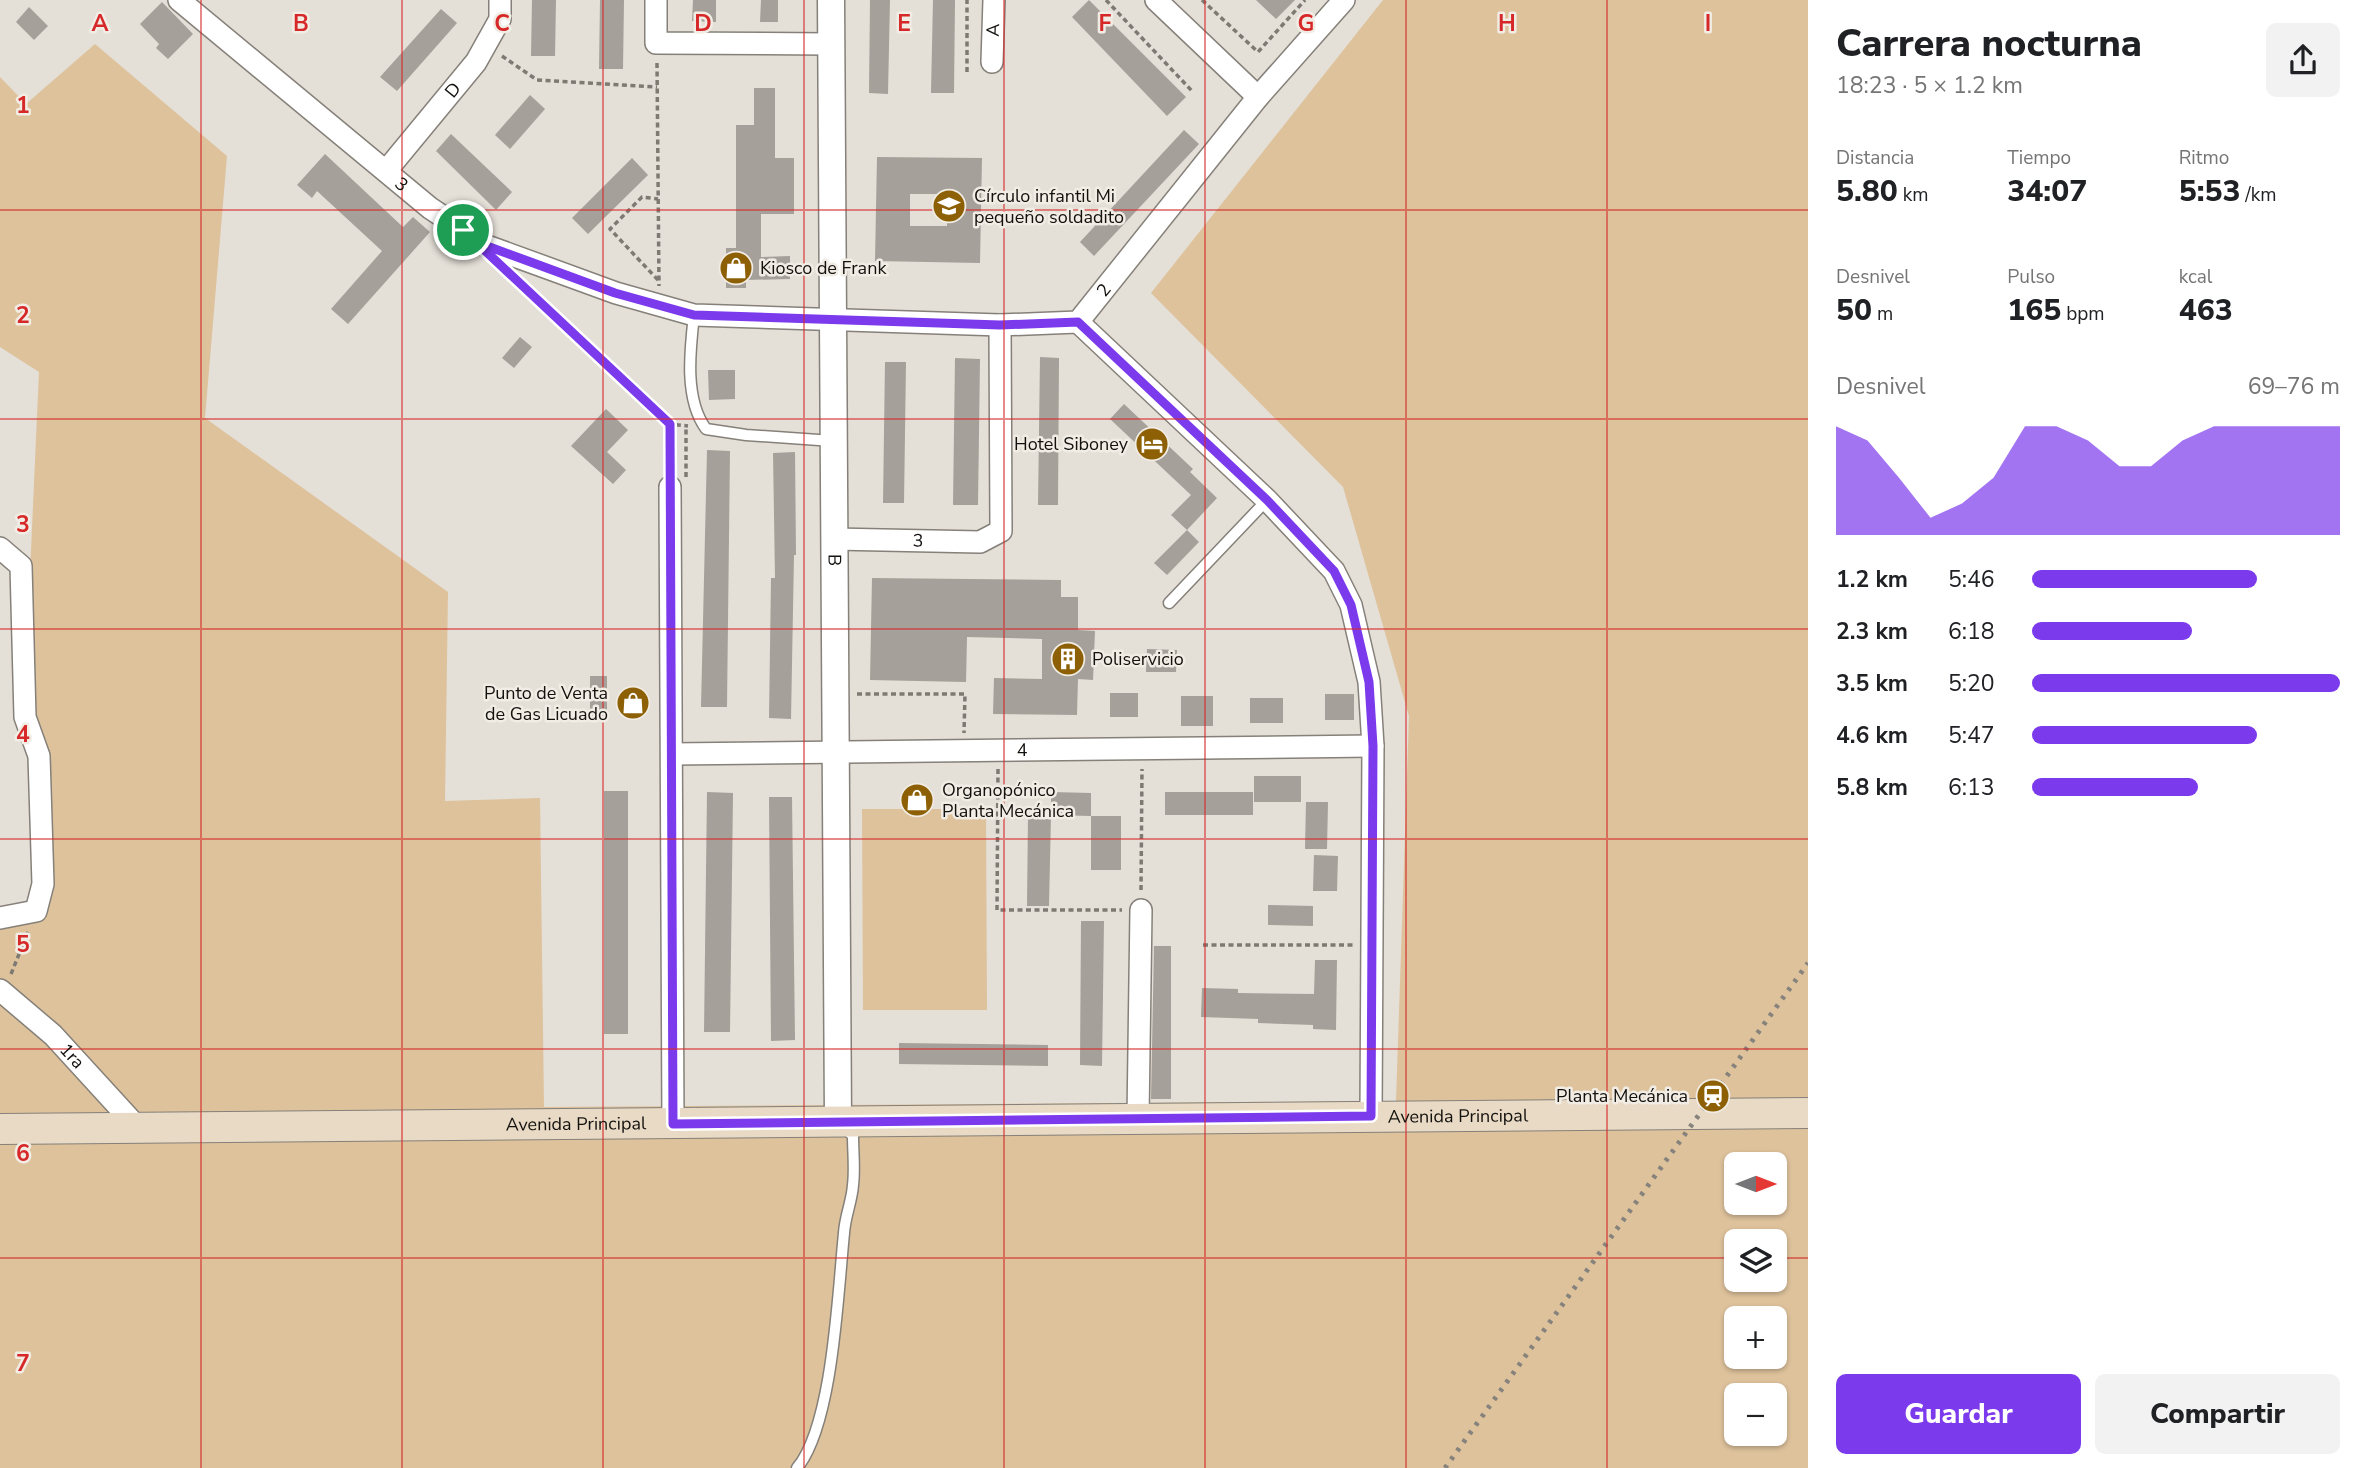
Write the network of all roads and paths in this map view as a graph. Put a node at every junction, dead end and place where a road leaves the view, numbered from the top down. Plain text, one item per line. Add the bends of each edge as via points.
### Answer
1 (179, 0) edge
2 (500, 0) edge
3 (656, 0) edge
4 (831, 0) edge
5 (967, 0) edge
6 (994, 0) edge
7 (1106, 0) edge
8 (1156, 0) edge
9 (1202, 0) edge
10 (1305, 0) edge
11 (1344, 0) edge
12 (656, 43) junction
13 (486, 44) junction
14 (831, 44) junction
15 (992, 62) dead end
16 (967, 72) dead end
17 (657, 86) junction
18 (1192, 90) dead end
19 (1258, 97) junction
20 (386, 172) junction
21 (658, 200) junction
22 (512, 276) dead end
23 (659, 281) junction
24 (659, 306) junction
25 (694, 315) junction
26 (833, 320) junction
27 (1078, 322) junction
28 (1000, 325) junction
29 (670, 424) junction
30 (706, 429) junction
31 (833, 441) junction
32 (670, 487) joint
33 (1267, 500) junction
34 (834, 539) junction
35 (0, 548) edge
36 (1169, 603) dead end
37 (850, 694) dead end
38 (975, 736) dead end
39 (1373, 746) junction
40 (1142, 750) junction
41 (998, 752) junction
42 (672, 754) junction
43 (835, 754) junction
44 (36, 911) junction
45 (1141, 911) junction
46 (0, 918) edge
47 (1373, 944) junction
48 (1203, 945) dead end
49 (2, 992) edge
50 (1808, 1113) edge
51 (1371, 1116) junction
52 (1138, 1118) junction
53 (838, 1121) junction
54 (673, 1124) junction
55 (0, 1129) edge
56 (139, 1129) junction
57 (797, 1468) edge

1 - 20 street, 3
2 - 13 street, D via 500,19
3 - 12 street
4 - 14 street, B
5 - 16 path
6 - 15 street, A
7 - 18 path
8 - 19 street
9 - 10 path via 1258,52
11 - 19 street, 2
12 - 14 street
12 - 17 path
13 - 17 path via 537,80
13 - 20 street, D
14 - 26 street, B
17 - 21 path
19 - 27 street, 2
20 - 24 street, 3 via 487,246
21 - 23 path
21 - 23 path via 642,197 610,229
22 - 29 path
23 - 24 path
24 - 25 street
25 - 26 street
25 - 30 lane via 689,356 696,415
26 - 28 street
26 - 31 street, B
27 - 28 street
27 - 33 street
28 - 34 street, 3 via 1001,531 981,541
29 - 30 path
29 - 32 path
30 - 31 lane
31 - 34 street, B
32 - 42 street
33 - 36 lane
33 - 39 street via 1334,571 1351,605 1369,682
34 - 43 street, B
35 - 44 street via 21,566 25,718 39,756 43,884
37 - 38 path via 965,694 964,736
39 - 40 street, 4
39 - 47 street
40 - 41 street, 4
40 - 45 path
41 - 43 street, 4
41 - 45 path via 997,910
42 - 43 street, 4
42 - 54 street
43 - 53 street, B
44 - 46 street
44 - 49 path
45 - 52 street
47 - 48 path
47 - 51 street
49 - 56 street, 1ra via 53,1035
50 - 51 main road, Avenida Principal
51 - 52 main road, Avenida Principal
52 - 53 main road, Avenida Principal
53 - 54 main road, Avenida Principal
53 - 57 lane via 853,1136 853,1184 844,1228 835,1333 818,1425
54 - 56 main road, Avenida Principal
55 - 56 main road, Avenida Principal

